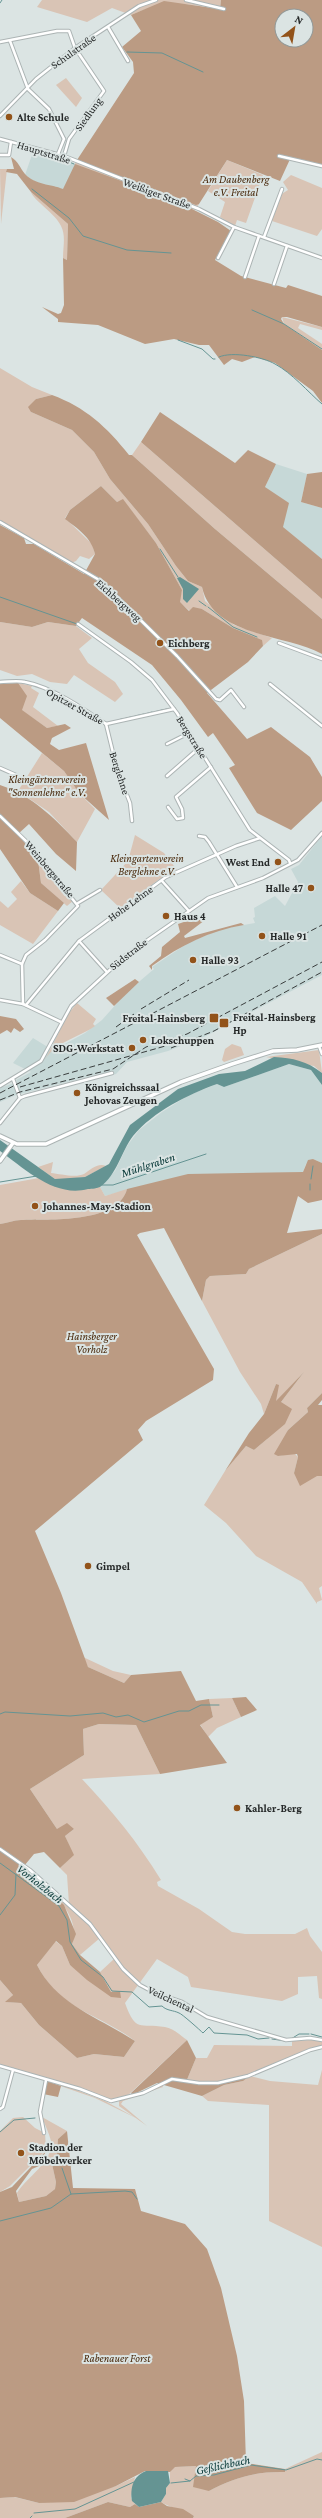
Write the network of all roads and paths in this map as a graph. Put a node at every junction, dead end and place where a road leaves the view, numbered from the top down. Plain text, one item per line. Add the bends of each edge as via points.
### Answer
1 (156, 0) edge
2 (186, 0) edge
3 (224, 9) dead end
4 (108, 27) junction
5 (10, 41) junction
6 (0, 42) edge
7 (75, 48) junction
8 (128, 62) dead end
9 (28, 87) junction
10 (0, 116) edge
11 (0, 139) edge
12 (64, 139) junction
13 (68, 140) junction
14 (11, 142) junction
15 (58, 154) junction
16 (0, 155) edge
17 (64, 156) junction
18 (279, 156) dead end
19 (78, 162) joint
20 (322, 166) edge
21 (282, 189) dead end
22 (234, 227) junction
23 (259, 236) junction
24 (264, 237) junction
25 (287, 246) junction
26 (218, 258) dead end
27 (322, 258) edge
28 (245, 277) dead end
29 (274, 284) dead end
30 (0, 522) edge
31 (78, 624) dead end
32 (279, 643) dead end
33 (322, 659) edge
34 (0, 682) edge
35 (270, 684) dead end
36 (244, 707) dead end
37 (174, 709) junction
38 (106, 724) junction
39 (322, 726) edge
40 (189, 733) junction
41 (167, 744) dead end
42 (199, 748) junction
43 (0, 768) edge
44 (211, 768) junction
45 (16, 775) dead end
46 (167, 776) dead end
47 (168, 807) dead end
48 (0, 816) edge
49 (132, 821) dead end
50 (322, 833) edge
51 (199, 836) dead end
52 (260, 838) junction
53 (217, 855) junction
54 (290, 863) junction
55 (162, 881) junction
56 (237, 887) junction
57 (100, 890) dead end
58 (78, 903) junction
59 (189, 911) junction
60 (79, 941) junction
61 (0, 955) edge
62 (22, 964) junction
63 (106, 971) junction
64 (0, 1000) edge
65 (24, 1005) junction
66 (61, 1022) junction
67 (321, 1045) edge
68 (322, 1054) edge
69 (112, 1073) dead end
70 (13, 1079) junction
71 (0, 1086) edge
72 (20, 1098) junction
73 (0, 1123) edge
74 (0, 1136) edge
75 (13, 1143) junction
76 (0, 1161) edge
77 (0, 1849) edge
78 (322, 2040) edge
79 (322, 2047) edge
80 (0, 2066) edge
81 (13, 2070) junction
82 (46, 2080) junction
83 (0, 2109) edge
84 (44, 2133) dead end

1 - 4 street, Schulstraße via 139,6
2 - 3 street
4 - 7 street, Schulstraße
4 - 8 street
5 - 6 street
5 - 7 street via 67,30
5 - 9 street
7 - 9 street, Schulstraße
7 - 13 street, Siedlung via 104,91
9 - 10 street, Schulstraße
9 - 12 street via 52,112
11 - 14 street, Hauptstraße
12 - 13 street, Siedlung
12 - 15 street, Siedlung
13 - 17 street, Siedlung
14 - 15 street, Hauptstraße
14 - 16 street, Hauptstraße via 9,155
15 - 17 street, Hauptstraße
17 - 19 street, Hauptstraße
18 - 20 street
19 - 22 street, Weißiger Straße via 199,208
21 - 24 street
22 - 23 street, Weißiger Straße
22 - 26 street
23 - 24 street, Weißiger Straße
23 - 28 street
24 - 25 street, Weißiger Straße
25 - 27 street, Weißiger Straße
25 - 29 street
30 - 36 street, Eichbergweg via 101,581 218,700 232,691
31 - 37 street, Bergstraße via 144,672
32 - 33 street
34 - 38 street, Opitzer Straße via 19,681 32,684 79,706
35 - 39 street
37 - 38 street, Opitzer Straße
37 - 40 street, Bergstraße
38 - 49 street, Berglehne via 116,769 130,803
40 - 41 street
40 - 42 street, Bergstraße
42 - 44 street, Bergstraße
42 - 46 street
43 - 45 street
44 - 47 street via 176,797 183,818 177,819
44 - 52 street, Bergstraße via 247,825
48 - 58 street, Weinbergstraße via 28,842
50 - 54 street, Südstraße via 302,857
51 - 53 street via 205,837
52 - 53 street, Hohe Lehne
52 - 54 street, Bergstraße
53 - 55 street, Hohe Lehne
53 - 56 street
54 - 56 street, Südstraße via 263,878
55 - 59 street
55 - 60 street, Hohe Lehne
56 - 59 street, Südstraße via 214,895
57 - 58 street
58 - 62 street, Weinbergstraße via 76,910 26,955
59 - 63 street, Südstraße via 141,943
60 - 63 street
60 - 65 street, Hohe Lehne
61 - 62 street
62 - 65 street
63 - 66 street, Südstraße via 74,1003
64 - 65 street
65 - 66 street
66 - 70 street, Südstraße via 41,1061
67 - 68 street
67 - 75 main road via 273,1051 232,1064 173,1086 56,1141 38,1145
69 - 72 street
70 - 71 street, Südstraße
70 - 72 street
72 - 73 street
74 - 75 main road
75 - 76 main road
77 - 78 street, Veilchental via 30,1870 90,1924 123,1969 140,1985 220,2021 286,2040
79 - 82 street via 265,2069 218,2083 172,2079 143,2093 111,2101
80 - 81 street
81 - 82 street
81 - 83 street via 3,2107
82 - 84 street via 40,2112

